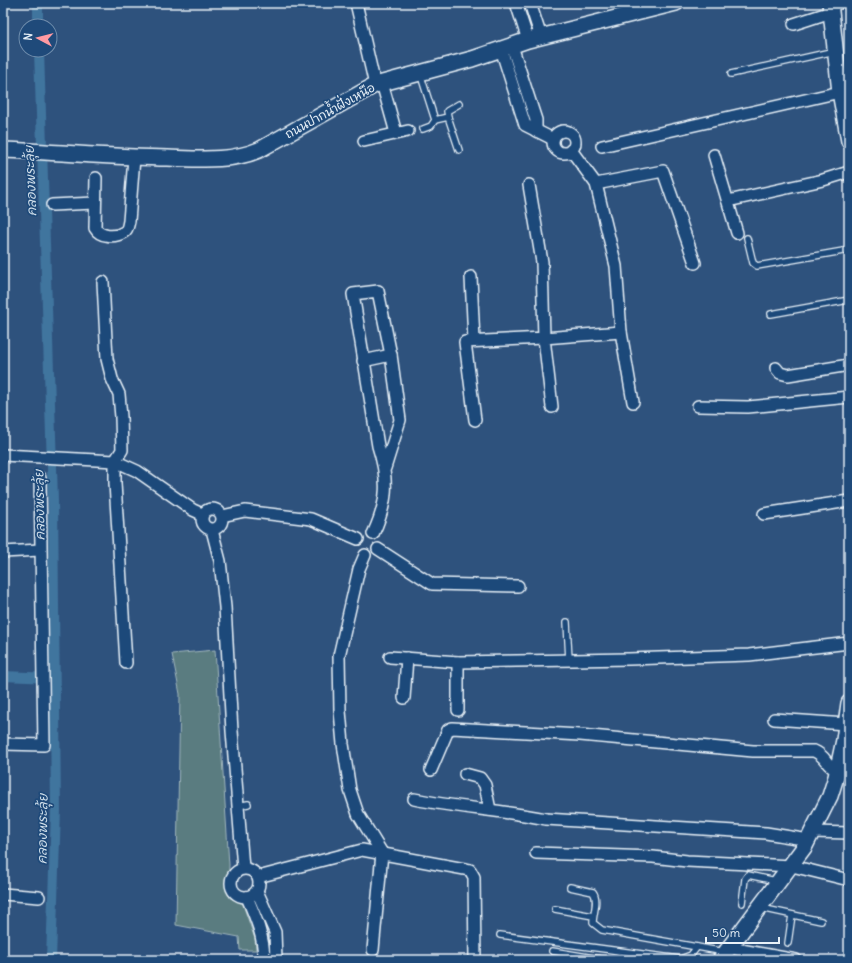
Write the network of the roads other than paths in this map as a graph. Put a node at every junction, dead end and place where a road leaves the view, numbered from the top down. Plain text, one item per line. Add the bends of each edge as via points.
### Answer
1 (356, 3) edge
2 (516, 3) edge
3 (530, 3) edge
4 (676, 3) edge
5 (833, 6) edge
6 (794, 24) dead end
7 (535, 38) junction
8 (507, 48) junction
9 (835, 51) junction
10 (420, 73) junction
11 (730, 74) dead end
12 (378, 84) junction
13 (840, 92) junction
14 (459, 104) dead end
15 (448, 117) junction
16 (847, 117) edge
17 (435, 120) junction
18 (423, 129) dead end
19 (408, 131) dead end
20 (396, 133) junction
21 (553, 139) junction
22 (364, 141) dead end
23 (849, 141) edge
24 (602, 146) dead end
25 (3, 150) edge
26 (459, 150) dead end
27 (571, 150) junction
28 (714, 155) dead end
29 (134, 158) junction
30 (849, 172) edge
31 (96, 178) dead end
32 (596, 184) junction
33 (529, 186) dead end
34 (728, 201) junction
35 (96, 203) junction
36 (52, 205) dead end
37 (737, 233) dead end
38 (747, 238) dead end
39 (849, 250) edge
40 (695, 263) dead end
41 (471, 277) dead end
42 (103, 282) dead end
43 (849, 300) edge
44 (771, 314) dead end
45 (621, 332) junction
46 (544, 338) junction
47 (474, 341) junction
48 (391, 355) junction
49 (363, 360) junction
50 (849, 365) edge
51 (776, 368) dead end
52 (849, 397) edge
53 (633, 402) dead end
54 (698, 406) dead end
55 (552, 407) dead end
56 (475, 420) dead end
57 (3, 455) edge
58 (114, 461) junction
59 (385, 468) junction
60 (40, 478) dead end
61 (849, 501) edge
62 (202, 514) junction
63 (764, 514) dead end
64 (222, 516) junction
65 (212, 530) junction
66 (373, 534) junction
67 (358, 539) junction
68 (378, 549) junction
69 (40, 550) junction
70 (3, 552) edge
71 (364, 555) junction
72 (518, 586) dead end
73 (567, 622) dead end
74 (849, 643) edge
75 (390, 656) dead end
76 (407, 658) junction
77 (569, 660) junction
78 (458, 662) junction
79 (126, 663) dead end
80 (404, 698) dead end
81 (849, 704) edge
82 (458, 710) dead end
83 (774, 719) dead end
84 (846, 724) junction
85 (847, 740) edge
86 (3, 744) edge
87 (431, 770) dead end
88 (837, 770) junction
89 (466, 774) dead end
90 (414, 799) dead end
91 (490, 810) junction
92 (849, 833) edge
93 (811, 836) junction
94 (382, 853) junction
95 (536, 853) dead end
96 (792, 866) junction
97 (243, 868) junction
98 (258, 877) junction
99 (849, 880) edge
100 (780, 882) junction
101 (570, 886) dead end
102 (257, 891) junction
103 (3, 894) edge
104 (39, 897) dead end
105 (247, 897) junction
106 (742, 903) dead end
107 (760, 908) junction
108 (555, 910) dead end
109 (792, 914) junction
110 (593, 916) junction
111 (822, 921) dead end
112 (500, 935) dead end
113 (788, 943) dead end
114 (697, 947) junction
115 (373, 950) dead end
116 (552, 951) dead end
117 (725, 953) edge
118 (264, 960) edge
119 (276, 960) edge
120 (475, 960) edge
121 (606, 960) edge
122 (796, 960) edge

1 - 12 street
2 - 7 street
3 - 7 street
4 - 7 street, ถนนปากน้ำฝั่งเหนือ
5 - 6 street
5 - 9 street
7 - 8 street, ถนนปากน้ำฝั่งเหนือ
8 - 10 street, ถนนปากน้ำฝั่งเหนือ
8 - 21 street via 536,120 536,131
9 - 11 lane
9 - 13 street
10 - 12 street, ถนนปากน้ำฝั่งเหนือ
10 - 17 lane
12 - 20 street
12 - 29 street, ถนนปากน้ำฝั่งเหนือ via 366,88 246,156
13 - 16 street
13 - 24 street
14 - 15 lane via 447,111
15 - 17 lane
15 - 26 lane
16 - 23 street
17 - 18 lane via 431,126
19 - 20 street
20 - 22 street
21 - 27 street via 558,152 565,153
21 - 27 street via 560,132 571,133 575,143
25 - 29 street, ถนนปากน้ำฝั่งเหนือ
27 - 32 street
28 - 34 street
29 - 35 street via 128,228 123,233 104,236 98,233
30 - 34 street
31 - 35 street
32 - 40 street via 663,171
32 - 45 street via 616,266
33 - 46 street via 542,262
34 - 37 street
35 - 36 street
38 - 39 lane via 753,263 757,266
41 - 47 street
42 - 58 street via 107,359 119,394 122,417 122,450
43 - 44 lane
45 - 46 street
45 - 53 street
46 - 47 street
46 - 55 street
47 - 56 street via 465,342
48 - 49 street
48 - 49 street via 378,291 353,294
48 - 59 street via 400,420
49 - 59 street via 378,446
50 - 51 street via 788,375 780,373
52 - 54 street via 748,406
57 - 58 street
58 - 62 street via 137,471
58 - 79 street
59 - 66 street via 384,504
60 - 69 street
61 - 63 street
62 - 64 street via 207,509 214,508
62 - 65 street via 203,524
64 - 65 street via 221,525
64 - 67 street via 245,511 311,519
65 - 97 street via 220,561 225,607 243,805
66 - 67 street via 363,534
66 - 68 street via 378,540
67 - 71 street via 358,548
68 - 71 street via 371,555
68 - 72 street via 432,584
69 - 70 street
69 - 86 street via 44,745
71 - 94 street via 339,656 340,711 350,790 358,814
73 - 77 lane
74 - 77 street via 749,655
75 - 76 street
76 - 78 street
76 - 80 street
77 - 78 street
78 - 82 street
81 - 84 street
83 - 84 street
84 - 85 street
85 - 88 street
87 - 88 street via 448,730 452,728 580,735 753,751 814,751 822,754 831,768
88 - 93 street via 830,796
89 - 91 street via 480,778 485,785
90 - 91 street via 448,806
91 - 93 street via 546,819
92 - 93 street
93 - 96 street
94 - 98 street via 362,850
94 - 115 street
94 - 120 street via 470,870 474,877
95 - 96 street
96 - 99 street
96 - 100 street
97 - 98 street via 253,871
97 - 105 street via 233,874 230,885 236,895
98 - 102 street
100 - 106 lane via 748,875 745,879
100 - 107 street
101 - 110 lane via 595,894
102 - 105 street
102 - 119 street via 275,932
103 - 104 street
105 - 118 street via 264,944
107 - 109 lane
107 - 117 street
108 - 110 lane
109 - 111 lane
109 - 113 lane
110 - 114 lane via 593,923 602,930
112 - 114 lane via 680,959 691,955
114 - 117 lane
116 - 121 lane
117 - 122 street

